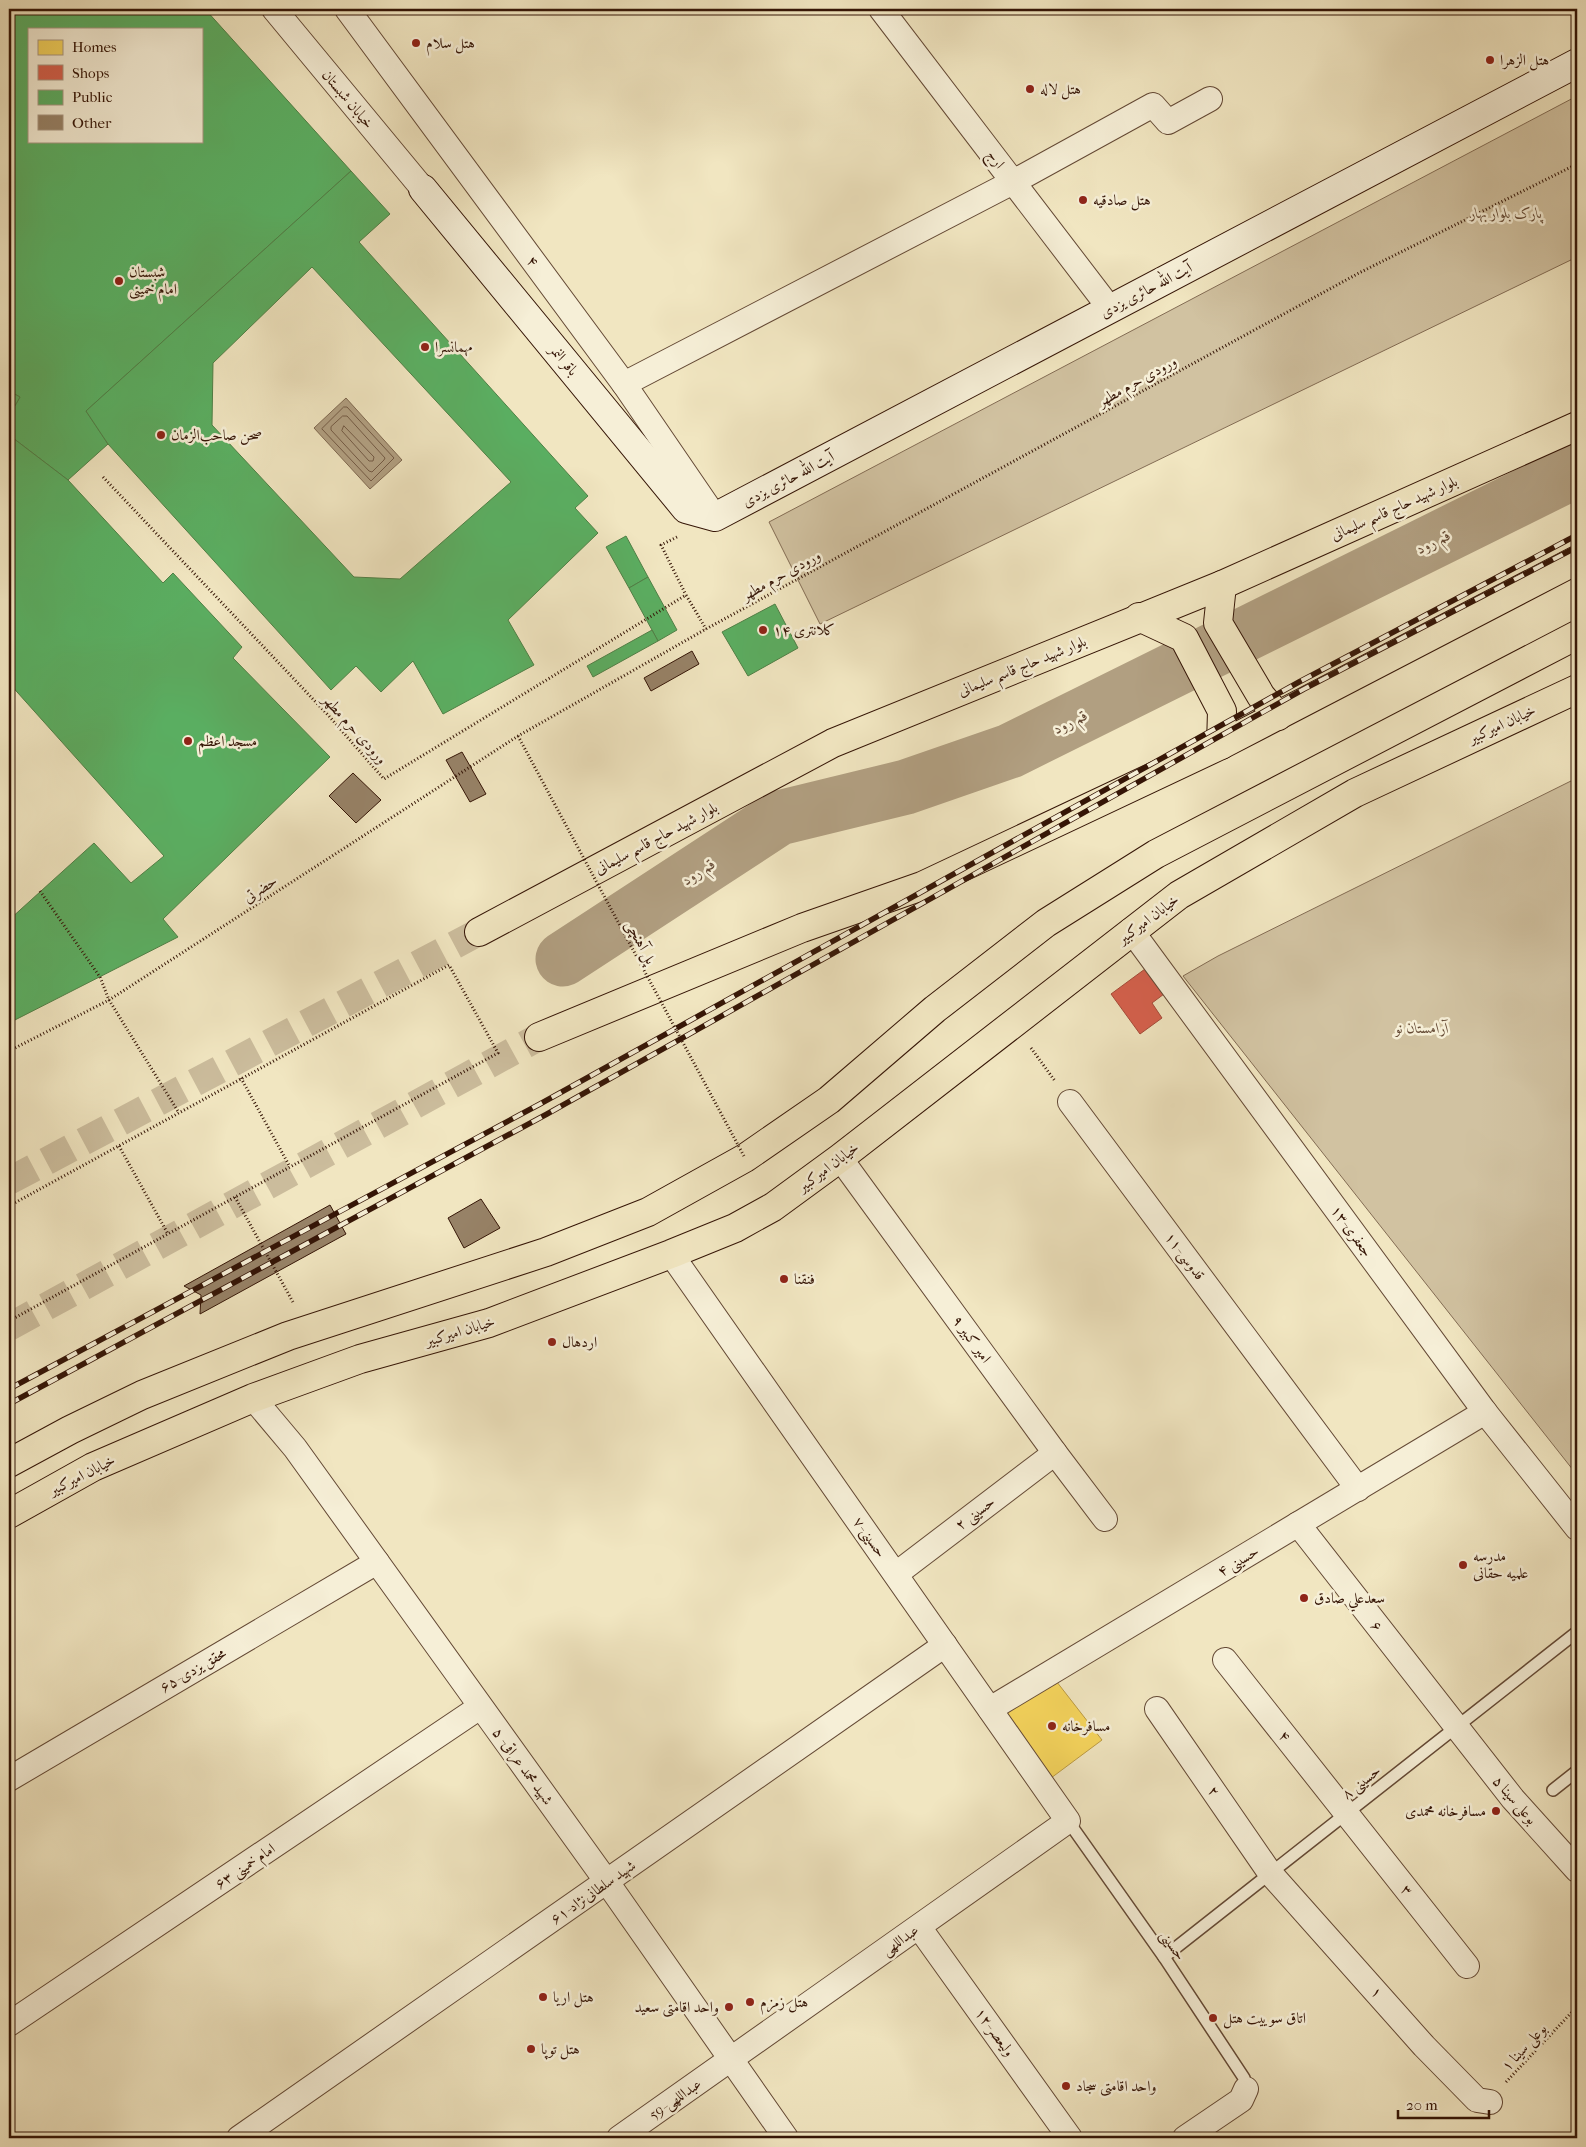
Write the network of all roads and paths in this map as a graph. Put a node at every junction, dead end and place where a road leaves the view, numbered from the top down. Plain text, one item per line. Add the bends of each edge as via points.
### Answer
1 (274, 9) edge
2 (347, 9) edge
3 (881, 9) edge
4 (1577, 63) edge
5 (1210, 99) dead end
6 (1577, 164) edge
7 (1013, 182) junction
8 (423, 189) joint
9 (1111, 310) junction
10 (624, 384) junction
11 (1577, 426) edge
12 (103, 477) dead end
13 (715, 517) junction
14 (1577, 560) edge
15 (1222, 585) junction
16 (686, 595) junction
17 (1139, 617) junction
18 (706, 629) junction
19 (1577, 635) edge
20 (1577, 689) edge
21 (1269, 706) junction
22 (518, 736) junction
23 (1221, 745) junction
24 (40, 891) dead end
25 (1131, 930) junction
26 (479, 932) tunnel mouth
27 (110, 1000) junction
28 (1013, 1023) junction
29 (539, 1037) tunnel mouth
30 (9, 1051) edge
31 (241, 1078) junction
32 (1070, 1102) joint
33 (179, 1113) junction
34 (119, 1146) junction
35 (745, 1158) junction
36 (840, 1158) junction
37 (290, 1167) junction
38 (235, 1198) junction
39 (9, 1206) edge
40 (168, 1234) junction
41 (671, 1254) junction
42 (9, 1321) edge
43 (308, 1329) junction
44 (253, 1398) junction
45 (1485, 1412) junction
46 (1055, 1453) junction
47 (9, 1463) edge
48 (1358, 1488) junction
49 (9, 1514) edge
50 (1105, 1519) dead end
51 (1298, 1524) junction
52 (1577, 1528) edge
53 (377, 1562) junction
54 (896, 1574) junction
55 (1577, 1632) edge
56 (945, 1645) junction
57 (1225, 1660) dead end
58 (480, 1708) junction
59 (990, 1709) junction
60 (1157, 1709) dead end
61 (1456, 1727) junction
62 (1577, 1771) edge
63 (9, 1779) edge
64 (1553, 1790) dead end
65 (1346, 1813) junction
66 (1068, 1821) junction
67 (1577, 1870) edge
68 (1270, 1873) junction
69 (607, 1882) junction
70 (919, 1927) junction
71 (1164, 1957) junction
72 (1467, 1966) dead end
73 (1577, 2009) edge
74 (9, 2024) edge
75 (731, 2060) junction
76 (1246, 2089) joint
77 (1490, 2102) joint
78 (246, 2136) edge
79 (619, 2138) edge
80 (786, 2138) edge
81 (1070, 2138) edge
82 (1185, 2138) edge

1 - 8 street, خیابان شبستان
2 - 10 street, ۴
3 - 7 street, ارج
4 - 9 main road, آیت الله‌ حائری‌ یزدی
5 - 7 street via 1168,122 1153,104
6 - 18 path, ورودی حرم مطهر via 1359,273
7 - 9 street, ارج
7 - 10 street
8 - 13 main road, باقر النمر via 686,509
9 - 13 main road, آیت الله‌ حائری‌ یزدی
10 - 13 street, ۴
11 - 15 main road, بلوار شهید حاج قاسم سلیمانی
12 - 16 path, ورودی حرم مطهر via 328,715 384,779
13 - 16 path via 660,545
14 - 21 main road
15 - 17 main road, بلوار شهید حاج قاسم سلیمانی
15 - 21 main road via 1218,623
16 - 18 path
17 - 23 main road via 1184,638 1222,711
17 - 26 main road, بلوار شهید حاج قاسم سلیمانی via 833,744
18 - 22 path, ورودی حرم مطهر
19 - 35 main road via 1147,859 1046,923 935,1009 829,1100
20 - 25 main road, خیابان امیرکبیر via 1355,793 1179,895
21 - 23 main road
22 - 27 path, حضرتی
22 - 35 path, پل آهنچی, bridge
23 - 29 main road via 922,886 802,928
24 - 27 path via 100,977
25 - 28 main road, خیابان امیرکبیر
25 - 45 street, جعفری-۱۳
27 - 30 path, حضرتی
27 - 33 path
28 - 32 path
28 - 36 main road, خیابان امیرکبیر
31 - 33 path
31 - 37 path
31 - 37 path via 449,965 498,1053
32 - 48 street, قدوسی-۱۱
33 - 34 path
34 - 39 path
34 - 40 path
35 - 43 main road via 648,1212 546,1252
36 - 41 main road, خیابان امیرکبیر via 773,1207 735,1228
36 - 46 street, امیر کبیر ۹
37 - 38 path
38 - 40 path
38 - 43 path
40 - 42 path
41 - 44 main road, خیابان امیرکبیر via 489,1323 360,1360
41 - 54 street, حسینی-۷
43 - 47 main road via 142,1396
44 - 49 main road, خیابان امیرکبیر via 93,1467
44 - 53 street, شهید محمد عراقی- ۵ via 295,1448
45 - 48 street, حسینی ۴
45 - 52 street, جعفری-۱۳
46 - 50 street, امیر کبیر ۹
46 - 54 street, حسینی ۲
48 - 51 street, حسینی ۴
51 - 59 street, حسینی ۴
51 - 61 street, ۶
53 - 58 street, شهید محمد عراقی- ۵
53 - 63 street, محقق یزدی-۶۵
54 - 56 street, حسینی-۷
55 - 61 lane, حسینی ۸
56 - 59 street, حسینی-۷
56 - 69 street, شهید سلطانی‌نژاد-۶۱
57 - 65 street, ۴
58 - 69 street, شهید محمد عراقی- ۵
58 - 74 street, امام خمینی ۶۳
59 - 66 street, حسینی-۷
60 - 68 street, ۲
61 - 65 lane, حسینی ۸
61 - 67 street, بوعلی سینا ۵ via 1513,1799
62 - 64 lane
65 - 68 lane, حسینی ۸
65 - 72 street, ۳
66 - 70 street, عبداللهی
66 - 71 lane, حسینی
68 - 71 lane, حسینی ۸
68 - 77 street, ۱ via 1424,2046 1477,2100
69 - 75 street, شهید محمد عراقی- ۵
69 - 78 street, شهید سلطانی‌نژاد-۶۱
70 - 75 street, عبداللهی
70 - 81 street, ولیعصر-۱۲
71 - 76 lane, حسینی via 1244,2078
73 - 77 path, بوعلی سینا ۱
75 - 79 street, عبداللهی-59
75 - 80 street, شهید محمد عراقی- ۵
76 - 82 street via 1241,2100

